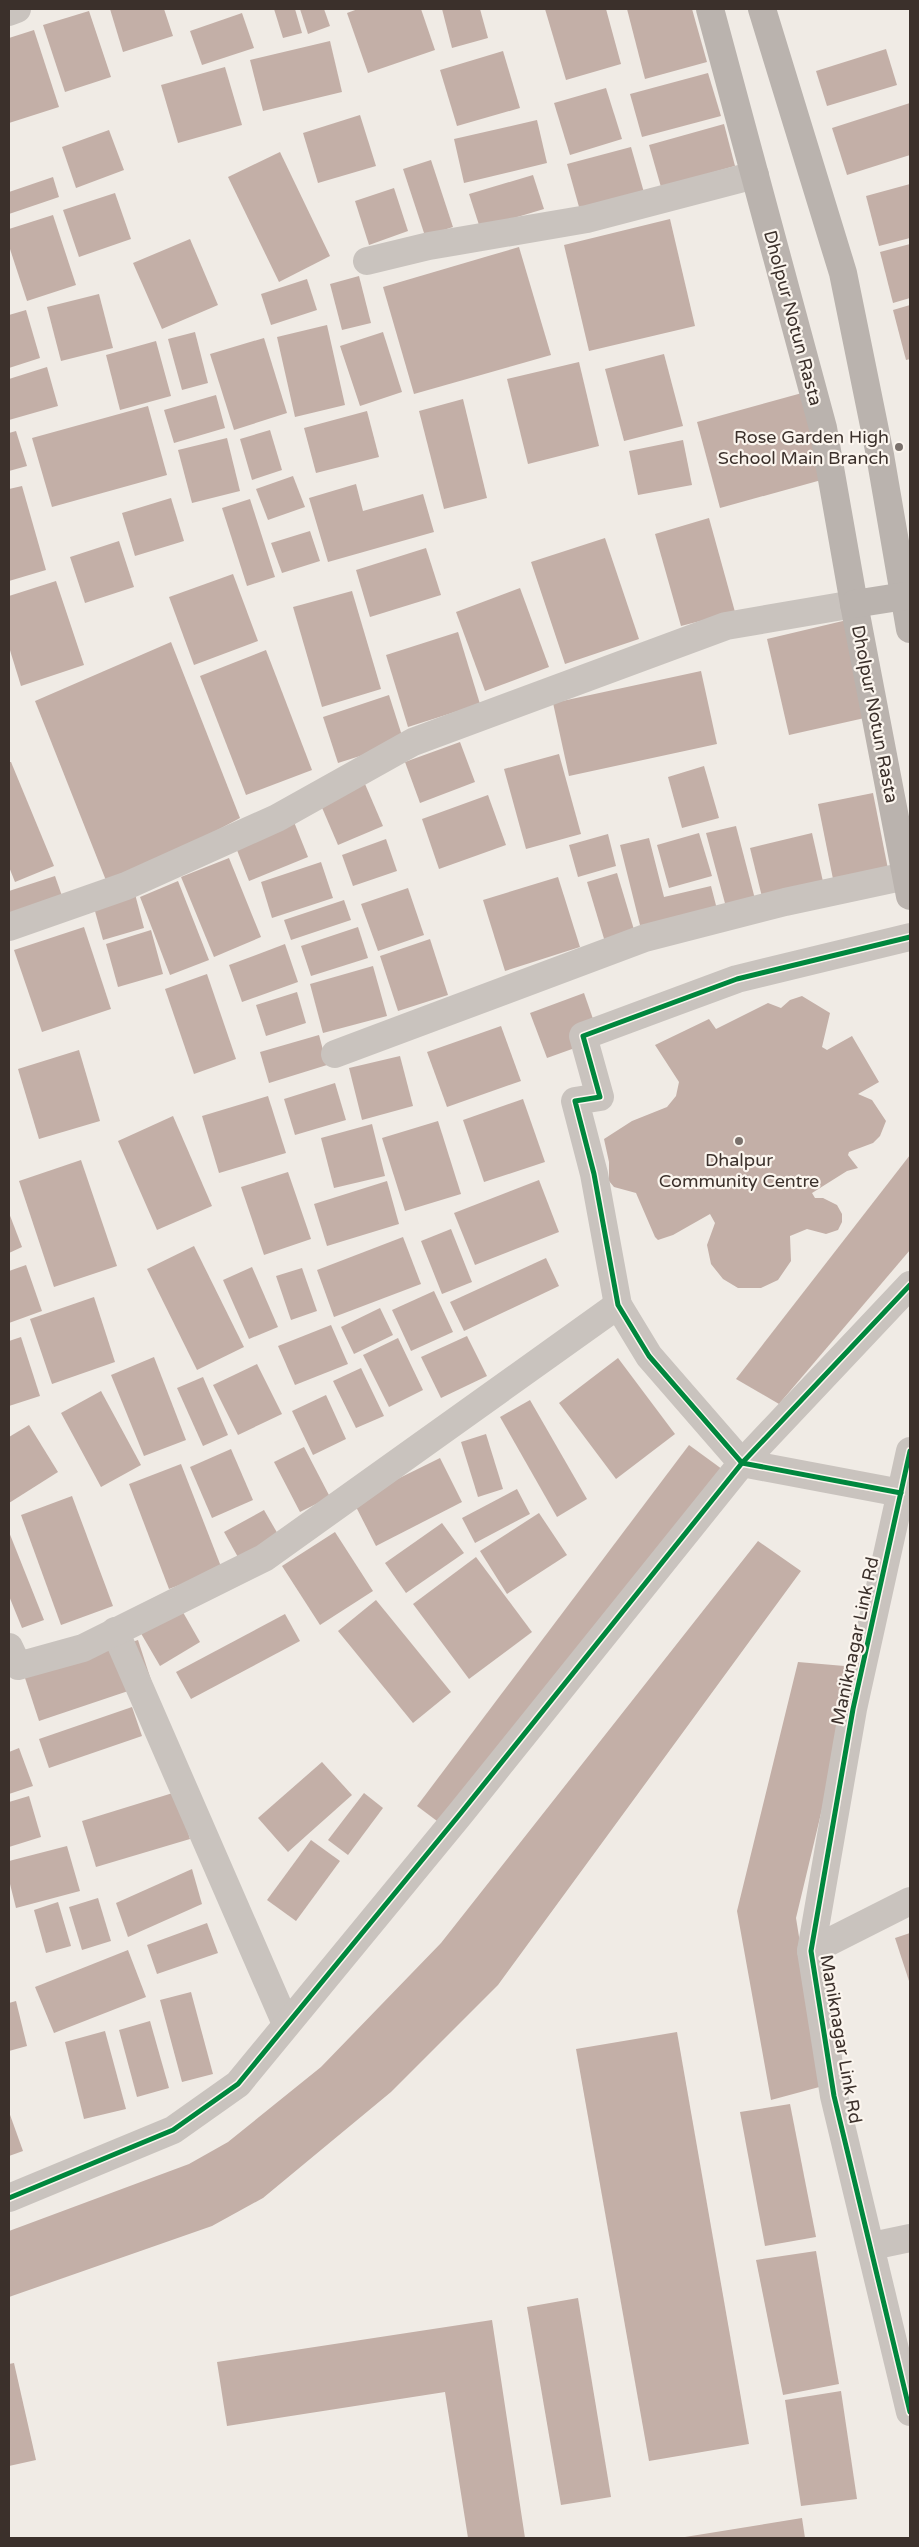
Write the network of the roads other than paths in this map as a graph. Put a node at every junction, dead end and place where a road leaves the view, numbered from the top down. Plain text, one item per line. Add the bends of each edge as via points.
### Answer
1 (17, 9) edge
2 (710, 9) edge
3 (762, 9) edge
4 (9, 12) edge
5 (755, 175) junction
6 (367, 261) dead end
7 (905, 596) junction
8 (854, 604) junction
9 (910, 629) edge
10 (908, 886) edge
11 (9, 927) edge
12 (910, 937) edge
13 (335, 1054) dead end
14 (910, 1285) edge
15 (618, 1305) junction
16 (910, 1450) edge
17 (742, 1463) junction
18 (901, 1493) junction
19 (116, 1631) junction
20 (9, 1647) edge
21 (910, 1902) edge
22 (811, 1951) junction
23 (286, 2024) junction
24 (9, 2198) edge
25 (910, 2238) edge
26 (872, 2246) junction
27 (910, 2412) edge

1 - 4 street
2 - 5 main road, Dholpur Notun Rasta
3 - 7 main road via 843,273
5 - 6 street via 587,219 429,246
5 - 8 main road, Dholpur Notun Rasta via 823,428
7 - 8 main road
7 - 9 main road
8 - 10 main road, Dholpur Notun Rasta
8 - 11 street via 726,626 412,742 277,818 126,886
10 - 13 street via 785,902 645,938
12 - 15 street via 738,979 583,1036 600,1097 575,1101 594,1174
14 - 17 street
15 - 17 street via 649,1356
15 - 19 street via 264,1558
16 - 18 street, Maniknagar Link Rd
17 - 18 street
17 - 23 street via 460,1814
18 - 22 street, Maniknagar Link Rd via 853,1709
19 - 20 street via 83,1648 18,1666
19 - 23 street
21 - 22 street
22 - 26 street, Maniknagar Link Rd via 834,2096
23 - 24 street via 238,2084 173,2130
25 - 26 street
26 - 27 street, Maniknagar Link Rd

